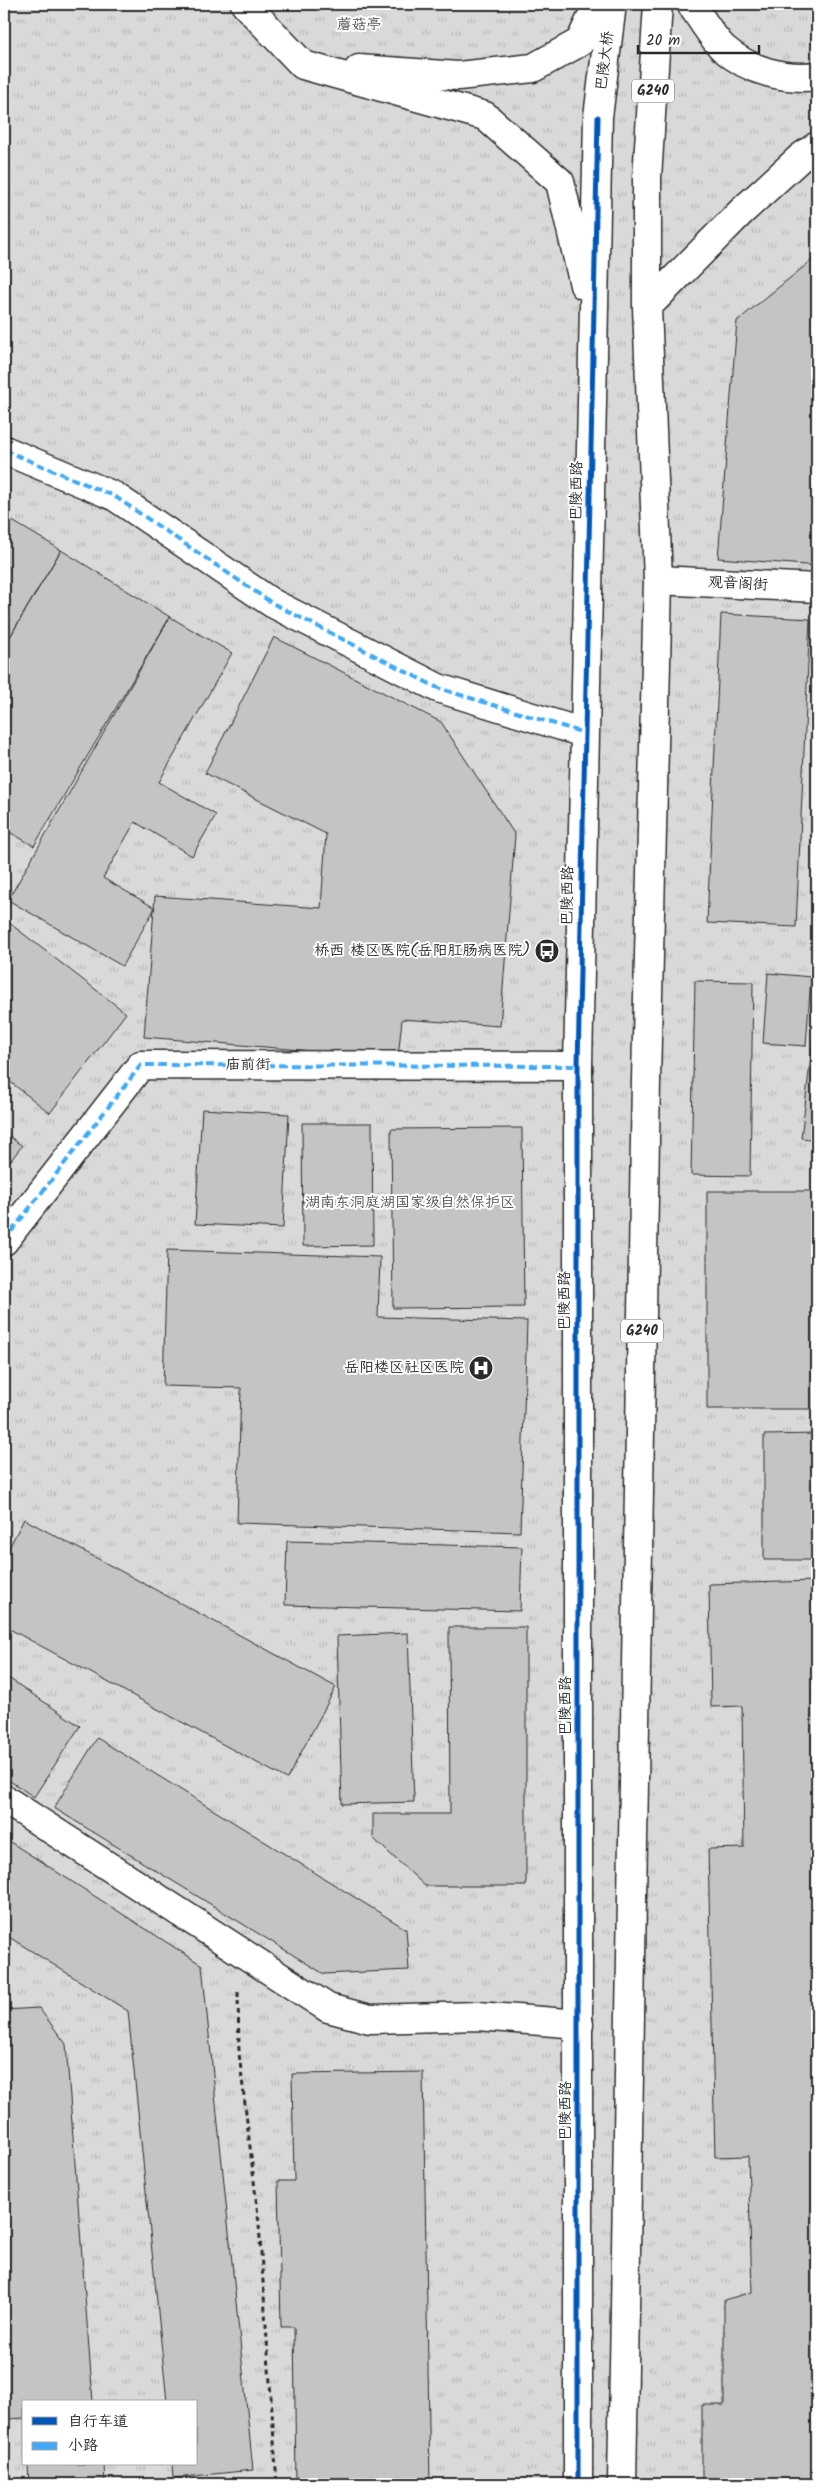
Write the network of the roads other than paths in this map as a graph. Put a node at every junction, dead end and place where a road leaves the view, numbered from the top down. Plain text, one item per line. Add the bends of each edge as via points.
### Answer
1 (245, 4) edge
2 (598, 4) edge
3 (612, 4) edge
4 (658, 4) edge
5 (691, 4) edge
6 (303, 65) junction
7 (817, 76) edge
8 (598, 118) joint
9 (817, 146) edge
10 (648, 307) junction
11 (593, 323) junction
12 (4, 450) edge
13 (658, 580) junction
14 (817, 588) edge
15 (584, 733) junction
16 (578, 1066) junction
17 (4, 1241) edge
18 (4, 1799) edge
19 (579, 2024) junction
20 (578, 2484) edge
21 (622, 2484) edge

1 - 6 main road
2 - 6 main road via 580,42 533,68 458,76
3 - 8 main road, 巴陵大桥
4 - 10 main road, G240 via 648,178
5 - 7 main road via 723,47 759,71 802,78
6 - 11 main road via 485,116 560,182
8 - 11 main road, 巴陵西路
9 - 10 main road via 741,212
10 - 13 main road, G240
11 - 15 main road, 巴陵西路
12 - 15 main road via 114,496 272,603 438,688
13 - 14 main road, 观音阁街
13 - 21 main road, G240
15 - 16 main road, 巴陵西路
16 - 17 main road, 庙前街 via 141,1065
16 - 19 main road, 巴陵西路
18 - 19 main road via 328,2008 370,2019 478,2016
19 - 20 main road, 巴陵西路

